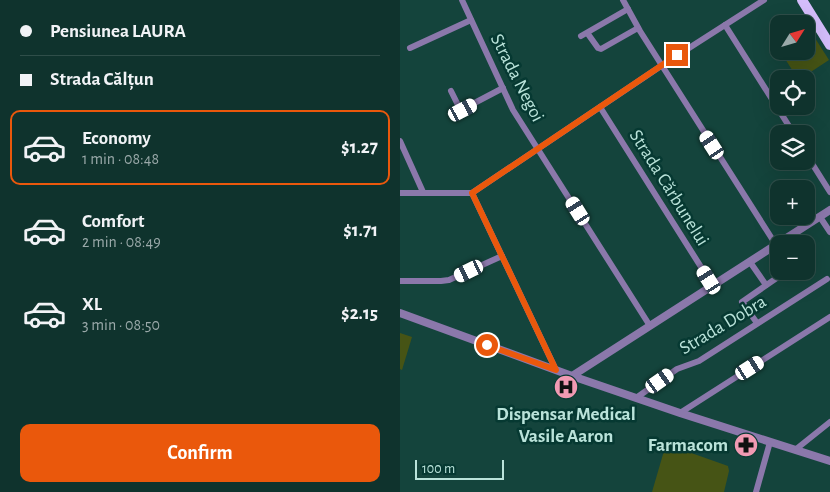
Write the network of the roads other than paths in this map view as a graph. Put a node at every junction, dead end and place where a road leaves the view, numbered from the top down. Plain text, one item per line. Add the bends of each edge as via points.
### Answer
1 (462, 0) edge
2 (623, 0) edge
3 (764, 0) edge
4 (802, 0) edge
5 (628, 9) junction
6 (471, 20) junction
7 (725, 25) junction
8 (638, 28) junction
9 (588, 34) dead end
10 (581, 36) dead end
11 (830, 45) edge
12 (410, 48) dead end
13 (661, 66) junction
14 (503, 88) junction
15 (451, 91) dead end
16 (600, 107) junction
17 (788, 125) edge
18 (400, 141) edge
19 (538, 148) junction
20 (815, 168) edge
21 (423, 192) junction
22 (830, 192) edge
23 (400, 193) edge
24 (472, 193) junction
25 (830, 210) edge
26 (820, 217) junction
27 (830, 232) edge
28 (792, 235) edge
29 (770, 236) edge
30 (770, 249) edge
31 (502, 256) junction
32 (750, 262) junction
33 (827, 278) dead end
34 (774, 280) edge
35 (400, 282) edge
36 (766, 285) junction
37 (713, 286) junction
38 (400, 313) edge
39 (830, 317) edge
40 (757, 324) junction
41 (650, 326) junction
42 (556, 370) junction
43 (572, 376) junction
44 (636, 398) junction
45 (680, 413) junction
46 (830, 422) edge
47 (770, 442) junction
48 (796, 450) junction
49 (830, 461) edge
50 (756, 492) edge

1 - 6 street, Strada Negoi
2 - 5 street
3 - 7 street
4 - 11 main road
5 - 8 street
5 - 10 street
6 - 12 street, Strada Negoi
6 - 14 street, Strada Negoi
7 - 13 street
7 - 17 street
8 - 9 street via 601,49
8 - 13 street
13 - 16 street
13 - 29 street
14 - 15 street via 463,110
14 - 19 street, Strada Negoi
16 - 19 street
16 - 37 street, Strada Cărbunelui
18 - 21 street
19 - 24 street
19 - 41 street, Strada Negoi
20 - 22 street
21 - 23 street
21 - 24 street
24 - 31 street
25 - 26 street
26 - 27 street
26 - 28 street
30 - 32 street
31 - 35 street via 449,280
31 - 42 street
32 - 36 street
32 - 37 street
33 - 40 street, Strada Dobra
34 - 36 street
36 - 40 street via 742,302
37 - 41 street
38 - 42 street
39 - 45 street
40 - 44 street, Strada Dobra via 699,361 677,369
41 - 43 street
42 - 43 street
43 - 44 street
44 - 45 street
45 - 47 street
46 - 48 street
47 - 48 street
47 - 50 street
48 - 49 street

